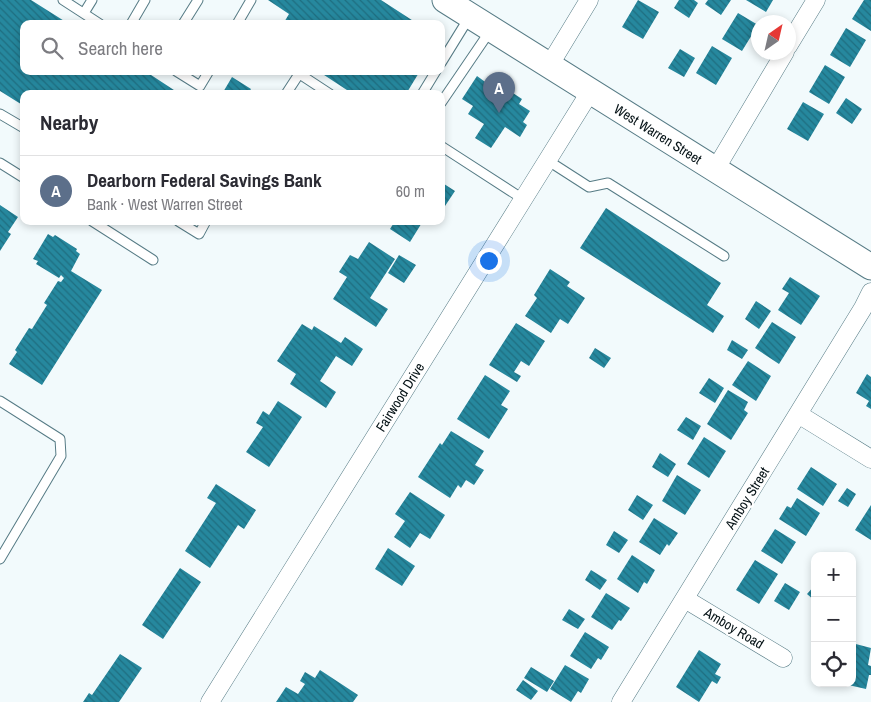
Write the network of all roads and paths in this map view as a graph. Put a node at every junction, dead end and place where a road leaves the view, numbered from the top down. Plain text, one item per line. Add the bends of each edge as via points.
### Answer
1 (63, 0) edge
2 (92, 0) edge
3 (145, 0) edge
4 (198, 0) edge
5 (251, 0) edge
6 (445, 0) edge
7 (589, 0) edge
8 (816, 0) edge
9 (84, 13) junction
10 (470, 16) junction
11 (94, 20) edge
12 (133, 20) edge
13 (186, 20) edge
14 (239, 20) edge
15 (491, 29) junction
16 (796, 33) edge
17 (445, 57) edge
18 (780, 60) edge
19 (549, 66) junction
20 (182, 75) edge
21 (207, 75) edge
22 (296, 75) edge
23 (302, 75) edge
24 (434, 75) edge
25 (288, 90) edge
26 (324, 90) edge
27 (424, 90) edge
28 (590, 92) junction
29 (445, 97) edge
30 (0, 114) edge
31 (20, 126) edge
32 (445, 149) edge
33 (547, 160) junction
34 (0, 163) edge
35 (715, 170) junction
36 (20, 176) edge
37 (523, 199) junction
38 (98, 225) edge
39 (184, 225) edge
40 (204, 225) edge
41 (724, 256) dead end
42 (153, 260) dead end
43 (871, 267) edge
44 (871, 292) edge
45 (0, 401) edge
46 (798, 414) junction
47 (871, 459) edge
48 (0, 559) edge
49 (685, 599) junction
50 (783, 658) dead end
51 (210, 702) edge
52 (621, 702) edge

1 - 9 lane
2 - 9 lane
3 - 12 lane
4 - 13 lane
5 - 14 lane
6 - 10 main road, West Warren Street
7 - 19 street
8 - 16 street
9 - 11 lane
10 - 15 main road, West Warren Street
10 - 17 lane
15 - 19 main road, West Warren Street
15 - 29 lane
18 - 35 street
19 - 28 main road, West Warren Street
20 - 21 lane via 200,86
22 - 25 lane
23 - 26 lane
24 - 27 lane
28 - 33 street, Fairwood Drive
28 - 35 main road, West Warren Street
30 - 31 lane
32 - 37 lane
33 - 37 street, Fairwood Drive
33 - 41 lane via 588,187 608,183
34 - 36 lane
35 - 43 main road, West Warren Street
37 - 51 street, Fairwood Drive
38 - 42 lane
39 - 40 lane via 199,234
44 - 46 street, Amboy Street
45 - 48 lane via 60,439 61,456
46 - 47 street
46 - 49 street, Amboy Street
49 - 50 street, Amboy Road
49 - 52 street, Amboy Street

